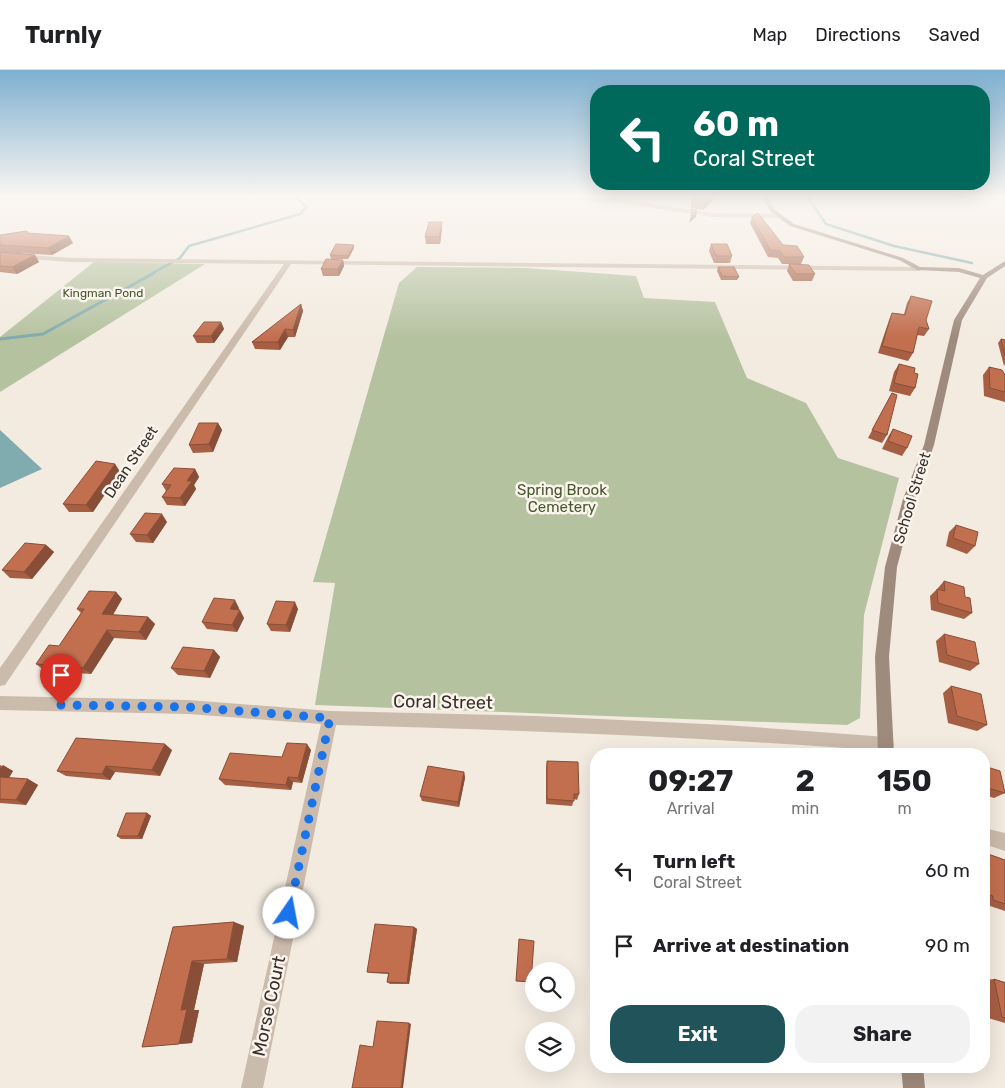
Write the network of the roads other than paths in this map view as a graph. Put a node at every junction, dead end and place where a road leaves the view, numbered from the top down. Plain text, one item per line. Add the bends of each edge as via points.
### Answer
1 (848, 243) edge
2 (0, 255) edge
3 (289, 262) junction
4 (1005, 263) edge
5 (919, 269) junction
6 (984, 277) junction
7 (0, 680) edge
8 (0, 703) edge
9 (330, 718) junction
10 (877, 748) edge
11 (886, 748) edge
12 (990, 838) edge
13 (1005, 842) edge
14 (913, 1073) edge
15 (252, 1088) edge
16 (914, 1088) edge

1 - 5 main road via 901,259
2 - 3 street via 71,260
3 - 5 street
3 - 7 street, Dean Street
4 - 6 main road, School Street
5 - 6 main road
6 - 11 main road, School Street via 958,320 929,445 909,499 891,567 882,657
8 - 9 street, Coral Street via 188,707
9 - 10 street, Coral Street via 726,732
9 - 15 street, Morse Court
12 - 13 street
14 - 16 main road

